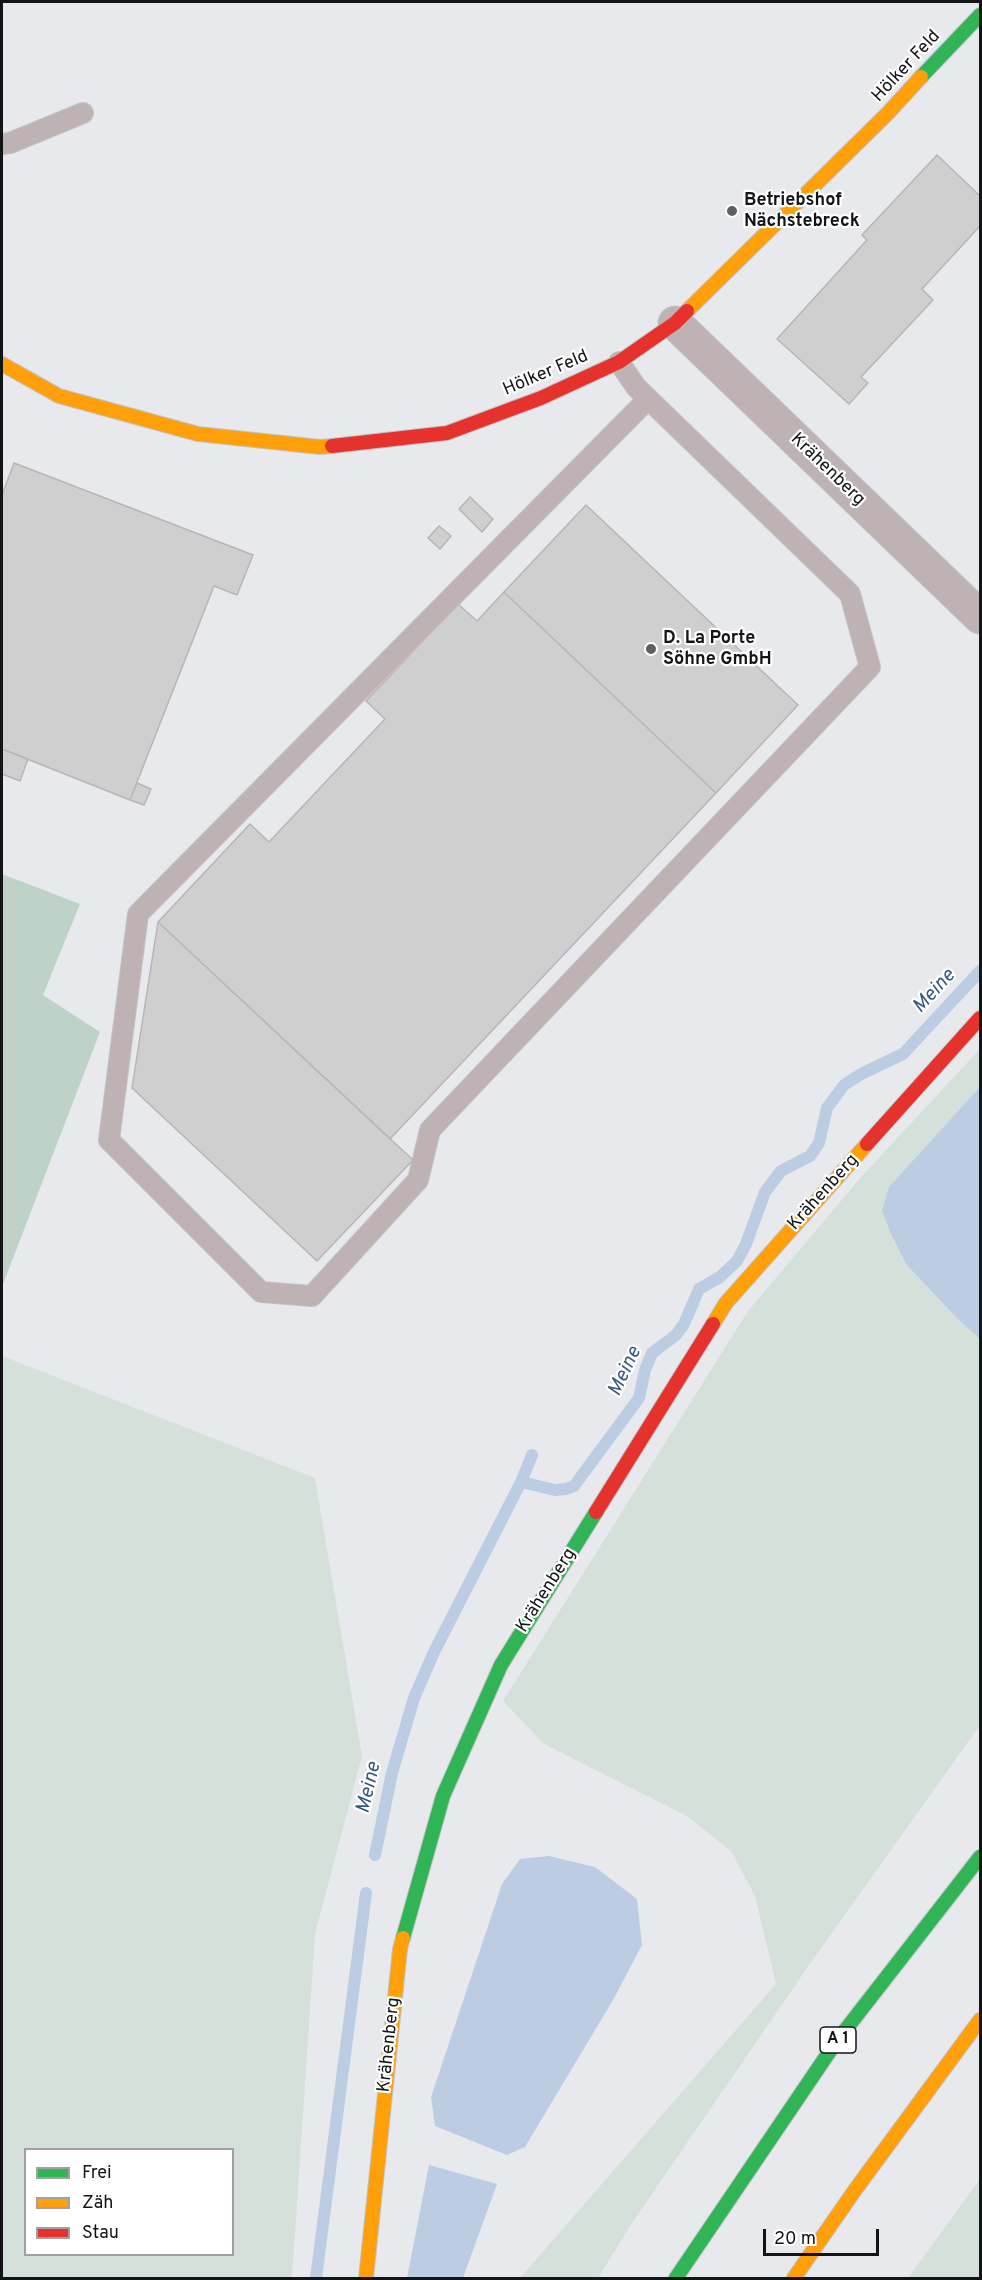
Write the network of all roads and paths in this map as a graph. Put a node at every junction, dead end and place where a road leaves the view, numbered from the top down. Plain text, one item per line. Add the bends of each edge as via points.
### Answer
1 (981, 15) edge
2 (83, 113) dead end
3 (2, 144) edge
4 (675, 323) junction
5 (619, 362) junction
6 (2, 364) edge
7 (648, 399) junction
8 (981, 617) edge
9 (981, 1018) edge
10 (981, 1857) edge
11 (981, 2020) edge
12 (366, 2278) edge
13 (676, 2278) edge
14 (794, 2278) edge

1 - 4 main road, Hölker Feld via 888,113
2 - 3 lane
4 - 5 main road, Hölker Feld
4 - 8 street, Krähenberg
5 - 6 main road, Hölker Feld via 541,398 447,433 320,447 198,434 59,396
5 - 7 lane
7 - 7 lane via 850,594 870,667 430,1130 418,1180 312,1296 261,1292 109,1140 138,914
9 - 12 main road, Krähenberg via 726,1303 501,1665 443,1796 400,1949
10 - 13 main road, A 1 via 836,2042
11 - 14 main road

